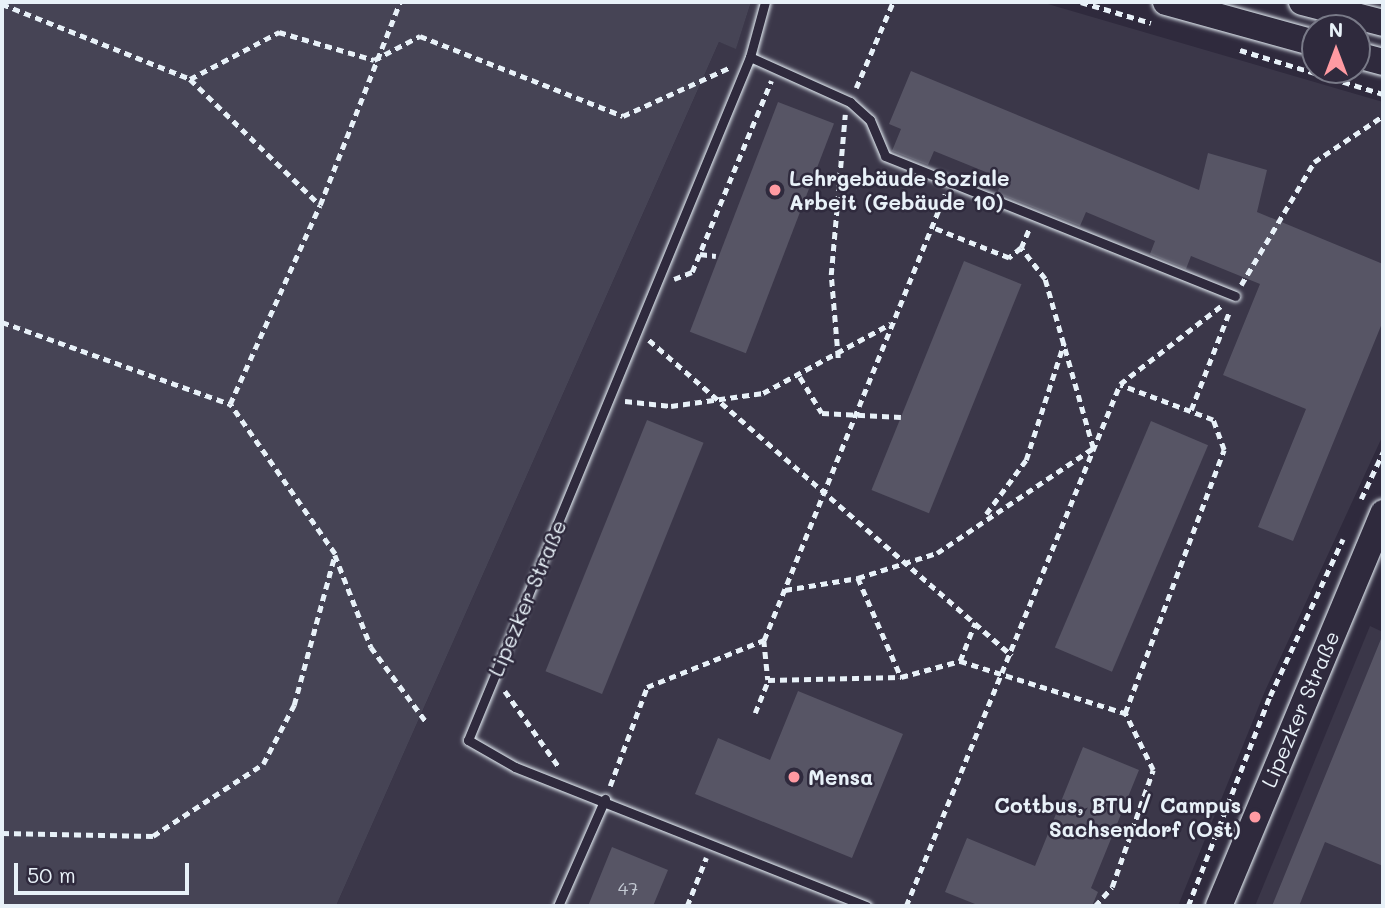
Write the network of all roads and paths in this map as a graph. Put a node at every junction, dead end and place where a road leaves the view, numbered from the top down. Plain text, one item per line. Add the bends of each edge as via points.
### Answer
1 (400, 2) edge
2 (765, 2) edge
3 (893, 2) edge
4 (1166, 2) edge
5 (1302, 2) edge
6 (2, 4) edge
7 (1383, 23) edge
8 (1301, 39) edge
9 (750, 57) junction
10 (374, 60) junction
11 (774, 73) junction
12 (190, 79) junction
13 (850, 102) junction
14 (1383, 116) edge
15 (949, 183) junction
16 (320, 205) junction
17 (931, 227) junction
18 (699, 254) junction
19 (716, 256) dead end
20 (668, 291) dead end
21 (1235, 296) junction
22 (2, 322) edge
23 (891, 324) junction
24 (653, 328) dead end
25 (649, 340) junction
26 (1065, 342) junction
27 (643, 352) dead end
28 (838, 358) junction
29 (800, 377) junction
30 (1120, 384) junction
31 (628, 389) dead end
32 (623, 401) junction
33 (722, 402) junction
34 (230, 404) junction
35 (1191, 410) junction
36 (618, 414) dead end
37 (853, 417) junction
38 (901, 417) dead end
39 (1093, 448) junction
40 (1383, 452) edge
41 (823, 490) junction
42 (1355, 513) dead end
43 (1383, 513) edge
44 (980, 520) junction
45 (1349, 525) dead end
46 (335, 554) junction
47 (908, 563) junction
48 (858, 578) junction
49 (785, 590) junction
50 (975, 623) junction
51 (764, 640) junction
52 (1012, 656) junction
53 (960, 662) junction
54 (1006, 671) junction
55 (901, 677) junction
56 (510, 678) dead end
57 (768, 680) junction
58 (505, 690) junction
59 (500, 702) dead end
60 (755, 713) dead end
61 (1125, 713) junction
62 (426, 723) dead end
63 (1240, 774) junction
64 (1246, 776) dead end
65 (573, 787) junction
66 (605, 799) junction
67 (2, 833) edge
68 (712, 843) junction
69 (558, 906) edge
70 (687, 906) edge
71 (866, 906) edge
72 (906, 906) edge
73 (1095, 906) edge
74 (1188, 906) edge
75 (1219, 906) edge

1 - 10 path
2 - 9 lane
3 - 13 path
4 - 8 main road
5 - 7 main road
6 - 12 path
9 - 10 path via 622,116 421,36
9 - 11 lane
9 - 65 lane, Lipezker Straße via 468,740 515,767
10 - 12 path via 279,33
10 - 16 path
11 - 13 lane
11 - 18 path
12 - 16 path
13 - 15 lane via 870,120 885,156
13 - 28 path via 843,119 846,153 831,275
14 - 21 path via 1314,162
15 - 17 path
15 - 21 lane
16 - 34 path
17 - 23 path
17 - 26 path via 1009,258 1021,248 1045,279
18 - 19 path
18 - 20 path via 692,272 673,279
21 - 30 path
21 - 35 path
22 - 34 path
23 - 28 path
23 - 37 path
24 - 25 path
25 - 27 path
25 - 33 path
26 - 39 path
26 - 44 path via 1026,460
28 - 29 path
29 - 33 path
29 - 37 path via 822,414
30 - 35 path
30 - 39 path
31 - 32 path
32 - 33 path
32 - 36 path
33 - 41 path
34 - 46 path
35 - 61 path via 1213,420 1224,450
37 - 38 path
37 - 41 path
39 - 44 path
39 - 52 path
40 - 42 path
41 - 47 path
41 - 49 path
43 - 75 main road, Lipezker Straße
44 - 47 path via 937,553
45 - 63 path
46 - 62 path via 371,648
46 - 67 path via 294,705 262,764 153,836
47 - 48 path
47 - 50 path
48 - 49 path
48 - 55 path
49 - 51 path
50 - 52 path
50 - 53 path
51 - 57 path
51 - 66 path via 647,687
52 - 54 path
53 - 54 path
53 - 55 path
54 - 61 path
54 - 72 path
55 - 57 path
56 - 58 path
57 - 60 path
58 - 59 path
58 - 65 path
61 - 73 path via 1153,769 1112,887
63 - 64 path
63 - 74 path
65 - 66 lane, Lipezker Straße
66 - 68 lane, Lipezker Straße
66 - 69 lane
68 - 70 path
68 - 71 lane, Lipezker Straße

